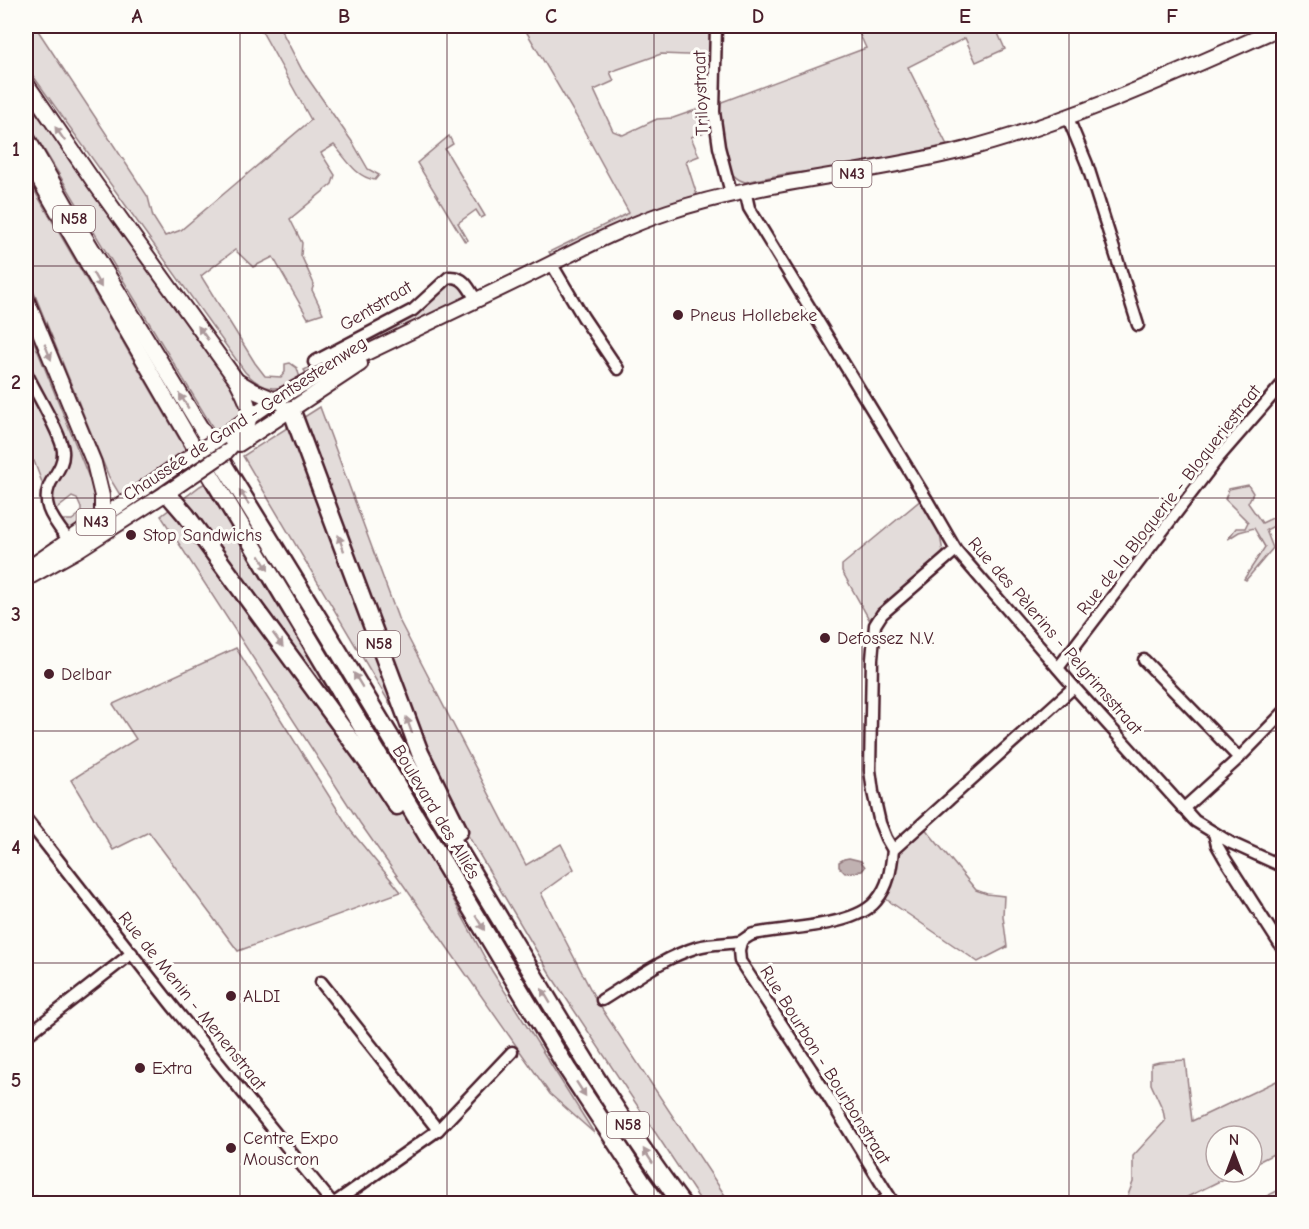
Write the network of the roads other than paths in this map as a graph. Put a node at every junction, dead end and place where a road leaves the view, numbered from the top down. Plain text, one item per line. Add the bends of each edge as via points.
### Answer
1 (716, 26) edge
2 (1284, 26) edge
3 (26, 83) edge
4 (1068, 117) junction
5 (26, 136) edge
6 (26, 157) edge
7 (738, 192) junction
8 (551, 263) junction
9 (26, 298) edge
10 (476, 300) junction
11 (1138, 325) dead end
12 (424, 326) junction
13 (315, 362) dead end
14 (618, 369) dead end
15 (26, 372) edge
16 (237, 381) junction
17 (1284, 382) edge
18 (276, 399) junction
19 (291, 409) junction
20 (247, 427) junction
21 (214, 454) junction
22 (94, 463) junction
23 (169, 484) junction
24 (123, 505) junction
25 (144, 507) junction
26 (105, 515) junction
27 (73, 546) junction
28 (956, 550) junction
29 (26, 570) edge
30 (26, 579) edge
31 (1144, 660) dead end
32 (1058, 668) junction
33 (1074, 687) junction
34 (1284, 712) edge
35 (1239, 758) junction
36 (1183, 809) junction
37 (26, 819) edge
38 (1214, 833) junction
39 (893, 850) junction
40 (1284, 867) edge
41 (449, 873) junction
42 (474, 875) junction
43 (741, 942) junction
44 (1284, 951) edge
45 (132, 953) junction
46 (321, 982) dead end
47 (602, 1000) dead end
48 (26, 1036) edge
49 (512, 1052) dead end
50 (438, 1130) junction
51 (892, 1200) edge
52 (333, 1203) edge
53 (658, 1203) edge
54 (682, 1203) edge
55 (879, 1203) edge

1 - 7 street, Triloystraat via 714,112 719,147
2 - 4 main road, N43
16 -> 3 main road, N58
4 - 7 main road, N43 via 919,160
4 - 11 street via 1087,164
21 -> 5 main road, N58
6 -> 21 main road, N58
7 - 8 main road, N43 via 666,213
7 - 28 street, Rue des Pèlerins - Pelgrimsstraat
8 - 10 main road, N43
8 - 14 street
9 -> 22 main road
10 - 12 main road, N43
10 - 13 street, Gentstraat via 465,283 449,277 413,310
12 - 18 main road, Gentstraat / N43
12 - 19 main road, Chaussée de Gand - Gentsesteenweg / N43
15 - 27 street via 61,441 63,458 46,496 48,509
16 - 18 main road, N58
16 - 20 main road via 249,406
17 - 32 street, Rue de la Bloquerie - Bloqueriestraat via 1219,457
18 - 19 main road, N58
18 - 20 main road, Gentstraat / N43
19 - 20 main road, Chaussée de Gand - Gentsesteenweg / N43
42 -> 19 highway, N58 via 464,840 420,753
20 - 21 main road, Chaussée de Gand - Gentsesteenweg / N43
20 - 23 main road, Gentstraat / N43, bridge via 182,462
21 - 23 main road, Chaussée de Gand - Gentsesteenweg / N43, bridge
21 -> 41 highway, Boulevard des Alliés / N58
42 -> 21 highway, Boulevard des Alliés / N58 via 338,648
22 - 24 main road via 112,495
22 - 26 main road
23 - 24 main road, Gentstraat / N43
23 - 25 main road, Chaussée de Gand - Gentsesteenweg / N43
23 -> 41 highway, N58 via 186,515 367,761 413,830
24 - 25 main road
24 - 26 main road, Gentstraat / N43
25 - 27 main road, Chaussée de Gand - Gentsesteenweg / N43
26 - 27 main road, Gentstraat / N43
27 - 29 main road, Gentstraat / N43
27 - 30 main road, Chaussée de Gand - Gentsesteenweg / N43
28 - 32 street, Rue des Pèlerins - Pelgrimsstraat
28 - 39 street via 882,614 875,625 870,770 880,823
31 - 35 street
32 - 33 street, Rue des Pèlerins - Pelgrimsstraat
33 - 36 street, Rue des Pèlerins - Pelgrimsstraat
33 - 39 street
34 - 35 street
35 - 36 street
36 - 38 street, Rue des Pèlerins - Pelgrimsstraat
37 - 45 street, Rue de Menin - Menenstraat
38 - 40 street, Rue des Pèlerins - Pelgrimsstraat
38 - 44 street via 1225,859
39 - 43 street via 888,881 876,902 863,912 843,920 752,934
41 -> 53 highway, Boulevard des Alliés / N58 via 568,1070
54 -> 42 highway, Boulevard des Alliés / N58 via 577,1046
43 - 47 street via 716,943 672,956
43 - 51 street, Rue Bourbon - Bourbonstraat via 740,961
45 - 48 street
45 - 52 street, Rue de Menin - Menenstraat
46 - 50 street
49 - 50 street
50 - 52 street
51 - 55 street

